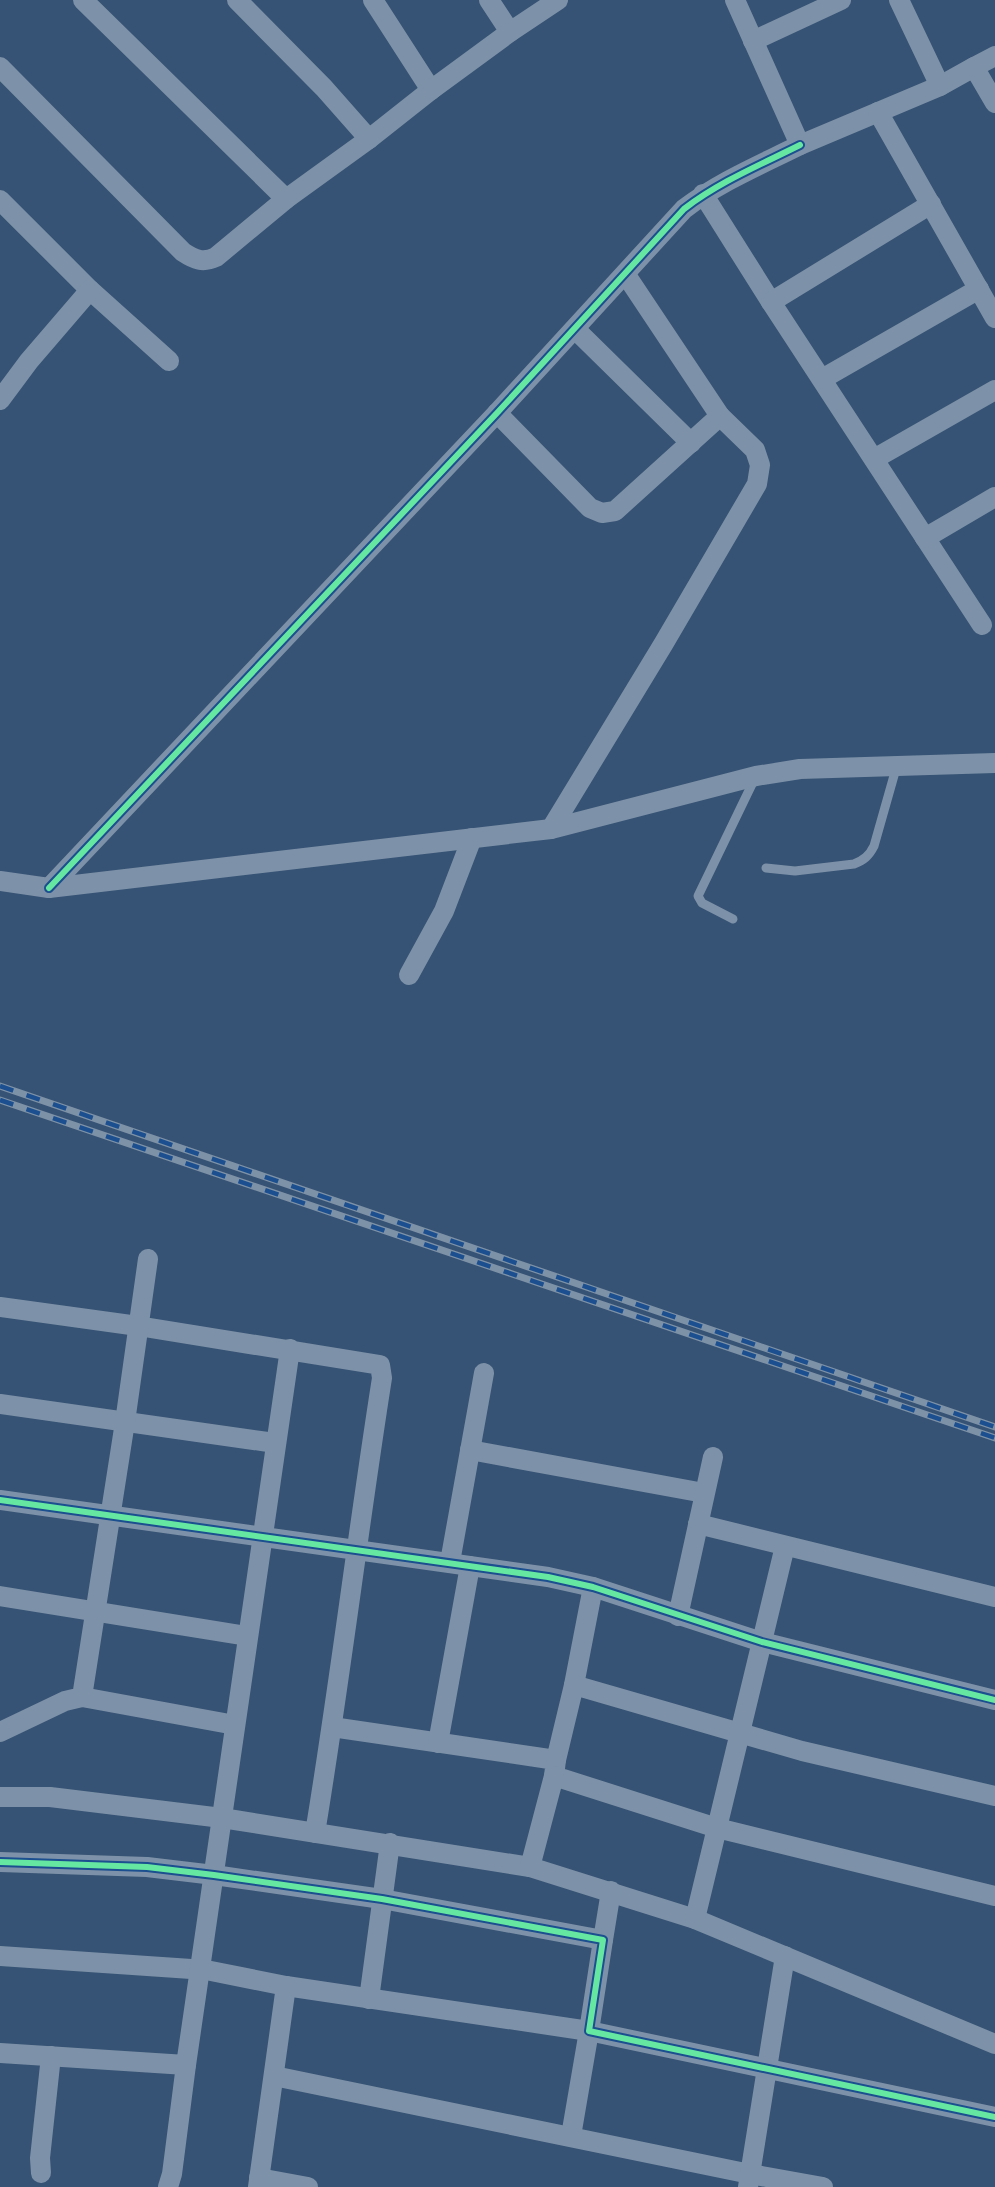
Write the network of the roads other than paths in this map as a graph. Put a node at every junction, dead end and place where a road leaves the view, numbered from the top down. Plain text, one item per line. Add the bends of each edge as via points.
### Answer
1 (84, 0) edge
2 (237, 0) edge
3 (373, 0) edge
4 (489, 0) edge
5 (558, 0) edge
6 (735, 0) edge
7 (841, 0) edge
8 (899, 0) edge
9 (510, 32) junction
10 (753, 41) junction
11 (995, 57) edge
12 (0, 67) edge
13 (974, 67) junction
14 (939, 86) junction
15 (431, 90) junction
16 (995, 103) edge
17 (878, 112) junction
18 (369, 139) junction
19 (800, 145) junction
20 (703, 194) junction
21 (286, 199) junction
22 (0, 200) edge
23 (931, 204) junction
24 (626, 275) junction
25 (979, 289) junction
26 (90, 290) junction
27 (771, 302) junction
28 (995, 318) edge
29 (575, 329) junction
30 (169, 362) dead end
31 (822, 379) junction
32 (995, 390) edge
33 (0, 400) edge
34 (497, 412) junction
35 (720, 416) junction
36 (691, 443) junction
37 (874, 459) junction
38 (995, 497) edge
39 (926, 538) junction
40 (982, 625) dead end
41 (995, 762) edge
42 (897, 765) junction
43 (756, 776) junction
44 (550, 829) junction
45 (472, 838) junction
46 (766, 868) dead end
47 (0, 880) edge
48 (48, 888) junction
49 (733, 919) dead end
50 (409, 975) dead end
51 (148, 1259) dead end
52 (0, 1307) edge
53 (138, 1326) junction
54 (290, 1349) junction
55 (484, 1372) dead end
56 (0, 1404) edge
57 (126, 1422) junction
58 (275, 1443) junction
59 (470, 1450) junction
60 (713, 1457) dead end
61 (704, 1493) junction
62 (0, 1500) edge
63 (110, 1517) junction
64 (698, 1524) junction
65 (264, 1538) junction
66 (785, 1545) junction
67 (356, 1551) junction
68 (450, 1562) junction
69 (470, 1566) junction
70 (593, 1587) junction
71 (0, 1596) edge
72 (995, 1598) edge
73 (94, 1611) junction
74 (678, 1616) junction
75 (247, 1636) junction
76 (762, 1642) junction
77 (574, 1685) junction
78 (82, 1697) junction
79 (995, 1700) edge
80 (235, 1725) junction
81 (332, 1727) junction
82 (0, 1732) edge
83 (740, 1733) junction
84 (438, 1743) junction
85 (555, 1768) junction
86 (995, 1796) edge
87 (0, 1797) edge
88 (222, 1818) junction
89 (717, 1828) junction
90 (315, 1833) junction
91 (390, 1843) junction
92 (0, 1862) edge
93 (530, 1867) junction
94 (214, 1875) junction
95 (611, 1892) junction
96 (995, 1896) edge
97 (382, 1899) junction
98 (695, 1919) junction
99 (603, 1940) junction
100 (0, 1956) edge
101 (785, 1956) junction
102 (200, 1970) junction
103 (286, 1986) junction
104 (369, 1999) junction
105 (589, 2031) junction
106 (995, 2044) edge
107 (0, 2053) edge
108 (51, 2056) junction
109 (186, 2065) junction
110 (768, 2068) junction
111 (274, 2076) junction
112 (995, 2116) edge
113 (572, 2136) junction
114 (41, 2173) dead end
115 (749, 2181) edge
116 (259, 2182) edge
117 (168, 2187) edge
118 (308, 2187) edge
119 (823, 2187) edge

1 - 21 street
2 - 18 street
3 - 15 street
4 - 9 street
5 - 9 street
6 - 10 street
7 - 10 street
8 - 14 street
9 - 15 street
10 - 19 street
11 - 13 street
12 - 21 street via 192,258 208,261 216,257
13 - 14 street
13 - 16 street
14 - 17 street
15 - 18 street
17 - 19 street
17 - 23 street
18 - 21 street
19 - 20 street
20 - 24 street via 684,209
20 - 27 street
22 - 26 street
23 - 25 street
23 - 27 street
24 - 29 street
24 - 35 street
25 - 28 street
25 - 31 street
26 - 30 street
26 - 33 street
27 - 31 street
29 - 34 street
29 - 36 street
31 - 37 street
32 - 37 street
34 - 36 street via 590,508 602,513 615,511
34 - 48 street
35 - 36 street
35 - 44 street via 755,450 760,465 757,484
37 - 39 street
38 - 39 street
39 - 40 street
41 - 42 street
42 - 43 street via 800,769
42 - 46 lane via 874,846 863,861 795,871
43 - 44 street
43 - 49 lane via 698,897
44 - 45 street
45 - 48 street
45 - 50 street via 444,912
47 - 48 street
51 - 53 street
52 - 53 street
53 - 54 street
53 - 57 street
54 - 58 street
54 - 67 street via 380,1365 382,1378
55 - 59 street
56 - 57 street
57 - 58 street
57 - 63 street
58 - 65 street
59 - 61 street
59 - 68 street
60 - 61 street
61 - 64 street
62 - 63 street
63 - 65 street
63 - 73 street
64 - 66 street
64 - 74 street
65 - 67 street
65 - 75 street
66 - 72 street
66 - 76 street
67 - 68 street
67 - 81 street
68 - 69 street
69 - 70 street
69 - 84 street
70 - 74 street
70 - 77 street
71 - 73 street
73 - 75 street
73 - 78 street
74 - 76 street
75 - 80 street
76 - 79 street
76 - 83 street
77 - 83 street
77 - 85 street
78 - 80 street
78 - 82 street
80 - 88 street
81 - 84 street
81 - 90 street
83 - 86 street
83 - 89 street
84 - 85 street
85 - 89 street
85 - 93 street
87 - 88 street via 50,1797
88 - 90 street
88 - 94 street
89 - 96 street
89 - 98 street
90 - 91 street
91 - 93 street
91 - 97 street
92 - 94 street via 147,1867
93 - 95 street
94 - 97 street
94 - 102 street
95 - 98 street
95 - 99 street
97 - 99 street
97 - 104 street
98 - 101 street
99 - 105 street
100 - 102 street
101 - 106 street
101 - 110 street
102 - 103 street
102 - 109 street
103 - 104 street
103 - 111 street
104 - 105 street
105 - 110 street
105 - 113 street
107 - 108 street
108 - 109 street
108 - 114 street
109 - 117 street
110 - 112 street
110 - 115 street
111 - 113 street
111 - 116 street
113 - 115 street
115 - 119 street
116 - 118 street

